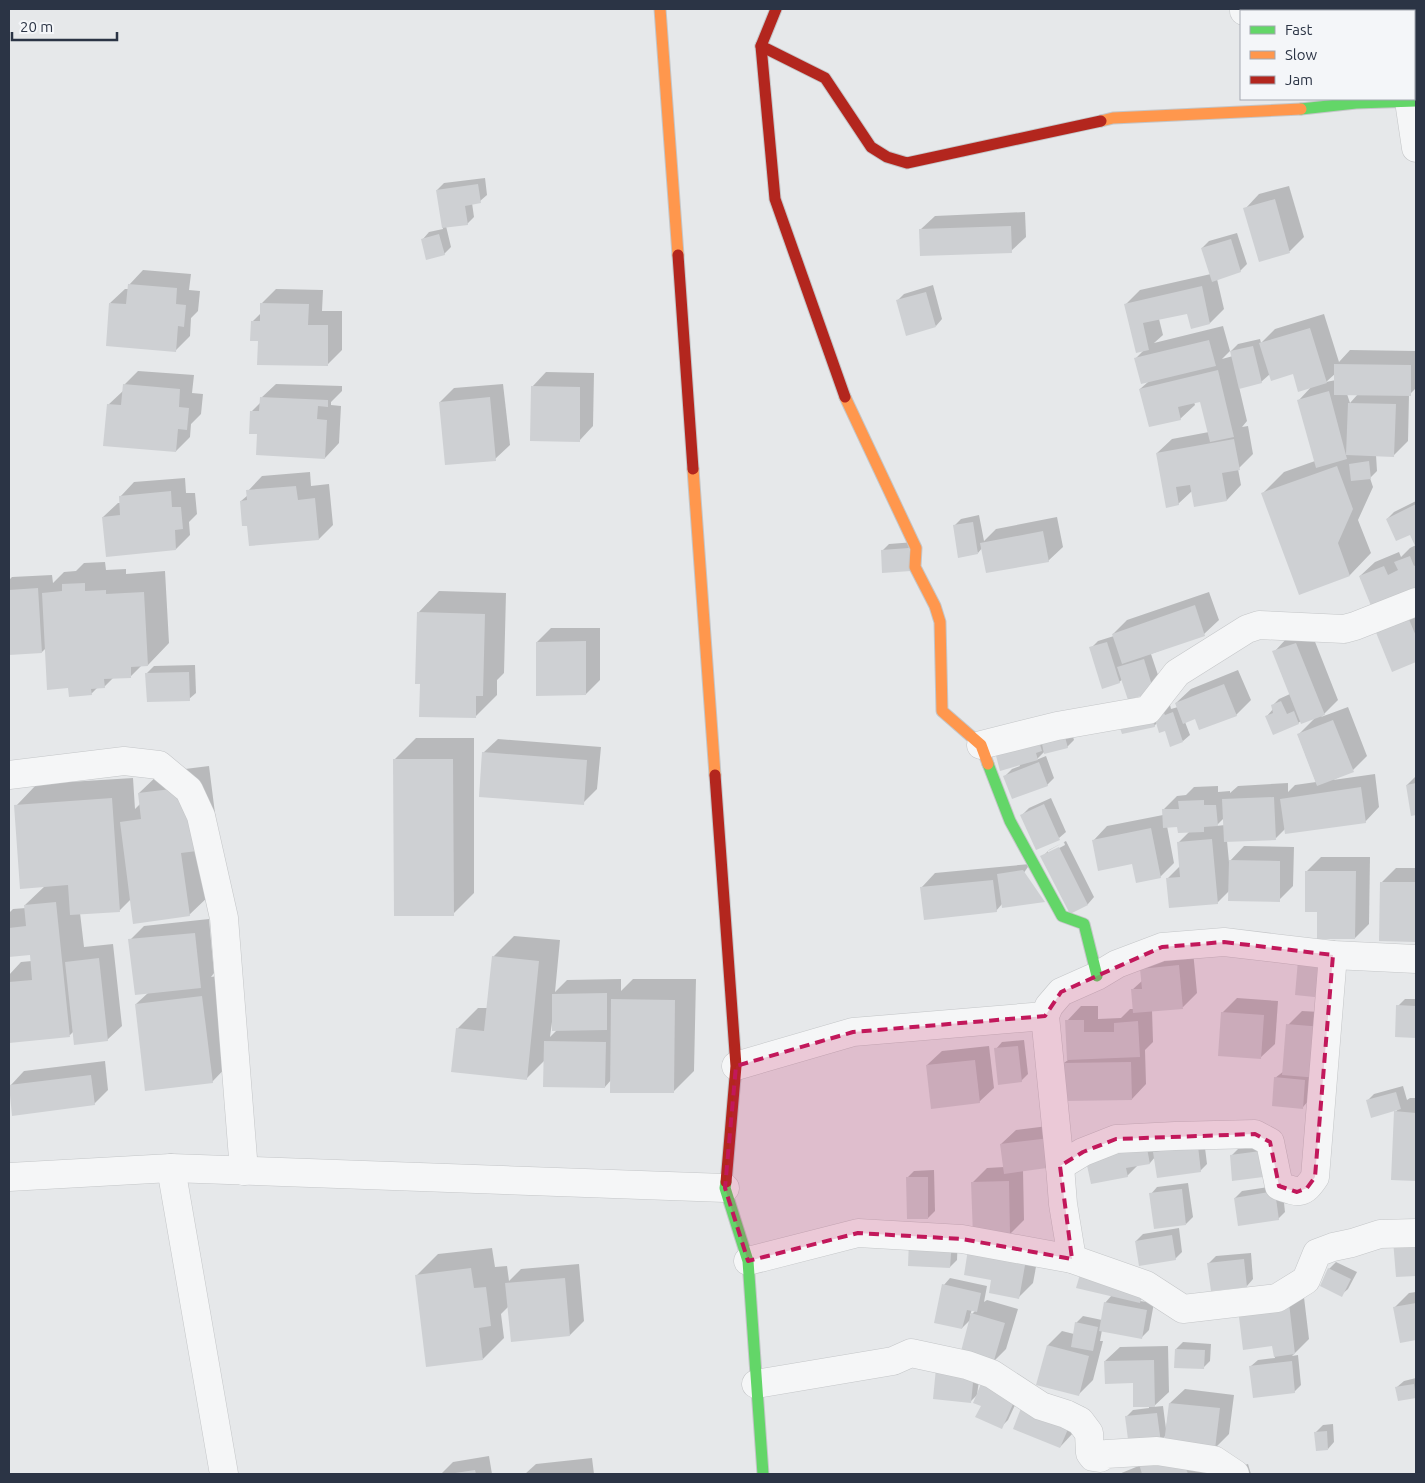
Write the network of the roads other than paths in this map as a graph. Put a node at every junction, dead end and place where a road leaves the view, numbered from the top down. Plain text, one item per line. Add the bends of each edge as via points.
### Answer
1 (660, 9) edge
2 (776, 9) edge
3 (761, 46) junction
4 (1413, 101) edge
5 (1249, 105) edge
6 (1416, 148) edge
7 (1416, 602) edge
8 (981, 745) junction
9 (9, 775) edge
10 (1333, 955) junction
11 (1416, 959) edge
12 (1097, 976) junction
13 (1045, 1016) junction
14 (736, 1066) junction
15 (1060, 1166) junction
16 (170, 1168) junction
17 (244, 1171) junction
18 (9, 1177) edge
19 (725, 1188) junction
20 (1416, 1233) edge
21 (1072, 1259) junction
22 (748, 1261) junction
23 (756, 1384) junction
24 (224, 1474) edge
25 (763, 1474) edge
26 (1235, 1474) edge

1 - 14 main road
2 - 3 main road
3 - 5 main road via 825,78 871,147 887,157 907,162 1113,118
3 - 8 main road via 775,199 847,402 916,548 915,567 935,606 940,622 942,711
4 - 5 main road via 1290,110
4 - 6 street
7 - 8 street via 1344,629 1259,625 1247,629 1177,673 1148,710 1058,726
8 - 12 main road via 1010,821 1062,916 1084,924
9 - 17 street via 124,761 159,764 189,790 201,816 224,918
10 - 11 street
10 - 12 street via 1224,942 1162,947 1117,964
10 - 15 street via 1315,1177 1307,1188 1297,1192 1279,1186 1270,1142 1255,1134 1116,1139 1083,1152
12 - 13 street via 1062,992 1049,1006
13 - 14 street via 853,1032
13 - 15 street
14 - 19 main road
15 - 21 street
16 - 17 street
16 - 18 street
16 - 24 street
17 - 19 street
19 - 22 main road
20 - 21 street via 1380,1234 1317,1253 1306,1280 1277,1298 1183,1308 1146,1285
21 - 22 street via 962,1239 858,1233
22 - 23 main road
23 - 25 main road
23 - 26 street via 893,1361 911,1353 968,1365 992,1374 1041,1406 1080,1421 1089,1434 1093,1457 1157,1452 1214,1460

